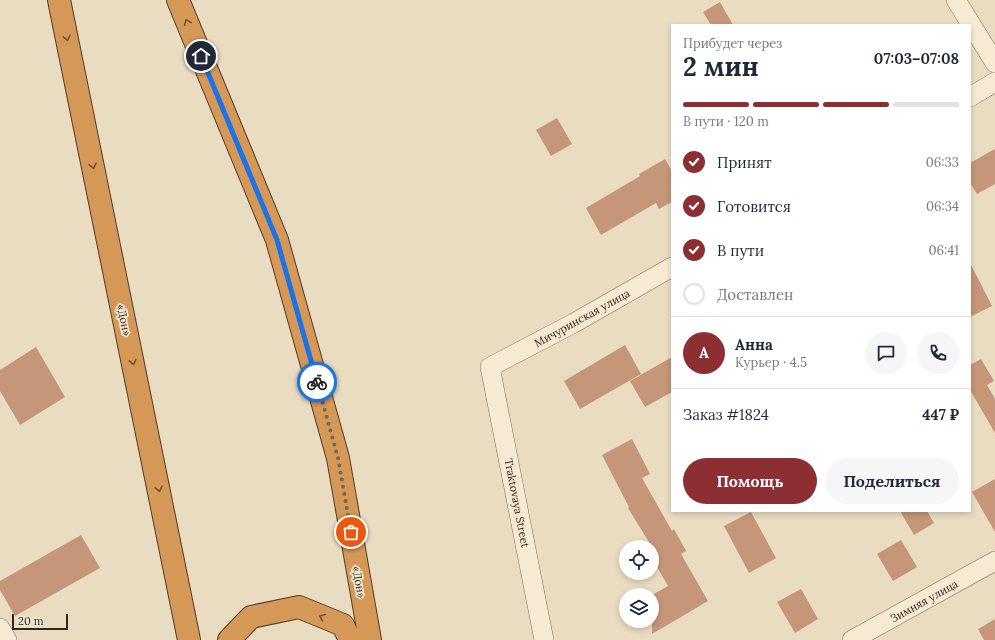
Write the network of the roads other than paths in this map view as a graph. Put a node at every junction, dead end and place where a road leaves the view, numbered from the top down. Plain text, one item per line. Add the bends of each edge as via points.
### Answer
1 (59, 0) edge
2 (178, 0) edge
3 (956, 0) edge
4 (971, 24) edge
5 (971, 24) edge
6 (995, 63) edge
7 (995, 82) edge
8 (971, 96) edge
9 (671, 268) edge
10 (490, 367) joint
11 (995, 561) edge
12 (0, 628) edge
13 (7, 640) edge
14 (189, 640) edge
15 (229, 640) edge
16 (350, 640) edge
17 (370, 640) edge
18 (544, 640) edge
19 (852, 640) edge

1 -> 14 highway, «Дон»
17 -> 2 highway, «Дон» via 338,458 277,240
3 - 5 street
4 - 6 street
7 - 8 street
9 - 10 street, Мичуринская улица
10 - 18 street, Traktovaya Street
11 - 19 street, Зимняя улица
12 - 13 street
16 -> 15 highway via 343,625 299,607 251,617

